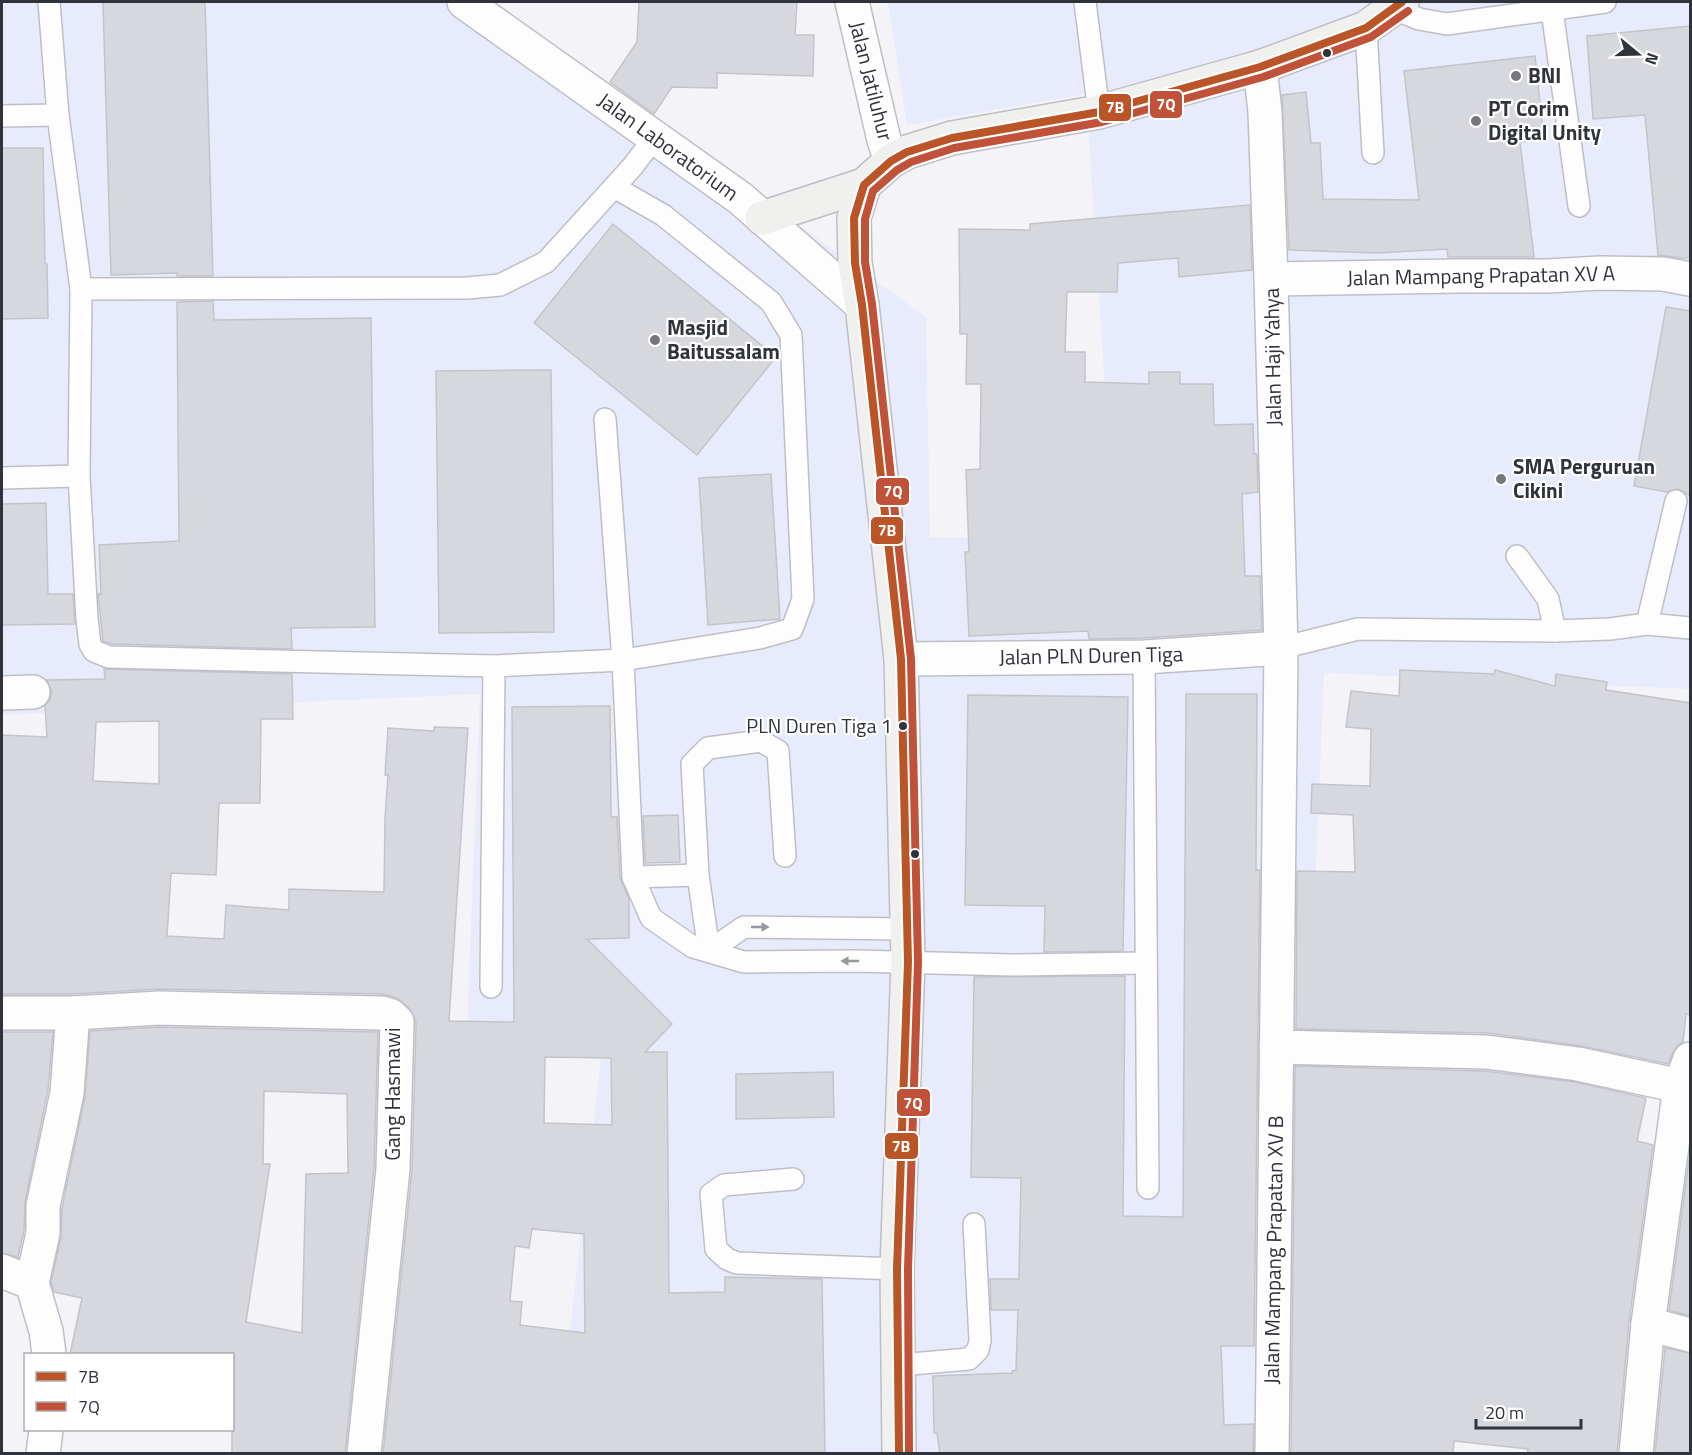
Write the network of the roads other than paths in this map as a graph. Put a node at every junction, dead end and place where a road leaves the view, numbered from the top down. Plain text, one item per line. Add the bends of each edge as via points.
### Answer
1 (49, 2) edge
2 (464, 2) edge
3 (852, 2) edge
4 (1085, 2) edge
5 (1605, 2) edge
6 (1398, 5) edge
7 (1552, 10) junction
8 (1366, 27) junction
9 (1260, 67) junction
10 (1099, 112) junction
11 (58, 114) junction
12 (2, 116) edge
13 (655, 137) junction
14 (1373, 153) dead end
15 (891, 161) junction
16 (864, 185) junction
17 (614, 187) junction
18 (1579, 206) dead end
19 (762, 218) junction
20 (1271, 279) junction
21 (1690, 279) edge
22 (81, 289) junction
23 (862, 305) junction
24 (605, 419) dead end
25 (79, 476) junction
26 (2, 478) edge
27 (1676, 501) dead end
28 (1517, 556) dead end
29 (1647, 624) junction
30 (1690, 628) edge
31 (1555, 631) junction
32 (1281, 648) junction
33 (1144, 657) junction
34 (901, 659) junction
35 (623, 660) junction
36 (494, 666) junction
37 (785, 856) dead end
38 (698, 875) junction
39 (633, 878) junction
40 (908, 929) junction
41 (709, 951) junction
42 (908, 962) junction
43 (1145, 963) junction
44 (491, 987) dead end
45 (2, 1013) edge
46 (73, 1013) junction
47 (1276, 1047) junction
48 (1685, 1073) edge
49 (793, 1179) dead end
50 (1148, 1188) dead end
51 (974, 1224) dead end
52 (897, 1269) junction
53 (2, 1271) edge
54 (32, 1283) junction
55 (1648, 1324) junction
56 (1690, 1335) edge
57 (49, 1353) edge
58 (898, 1365) junction
59 (46, 1431) edge
60 (43, 1454) edge
61 (364, 1454) edge
62 (899, 1454) edge
63 (1272, 1454) edge
64 (1636, 1454) edge

1 - 11 lane
2 - 13 street, Jalan Laboratorium
3 - 15 street, Jalan Jatiluhur
4 - 10 lane
5 - 7 lane
6 - 7 lane via 1419,19 1447,24
6 - 8 main road
7 - 18 lane
8 - 9 main road
8 - 14 lane
9 - 10 main road
9 - 20 street, Jalan Haji Yahya
10 - 15 main road via 952,138
11 - 12 lane
11 - 22 lane
13 - 17 lane
13 - 19 street, Jalan Laboratorium
15 - 16 main road
16 - 19 main road
16 - 23 main road via 854,219 855,263
17 - 22 lane via 546,262 500,285
17 - 35 lane via 663,215 771,302 791,335 803,599 792,629 760,638
19 - 23 street, Jalan Laboratorium
20 - 21 street, Jalan Mampang Prapatan XV A via 1600,273 1663,274
20 - 32 street, Jalan Haji Yahya
22 - 25 lane
23 - 34 main road
24 - 35 lane
25 - 26 lane
25 - 36 lane via 87,619 94,651 109,657
27 - 29 lane
28 - 31 lane via 1548,599
29 - 30 lane
29 - 31 lane
31 - 32 lane via 1358,629
32 - 33 street, Jalan PLN Duren Tiga
32 - 47 street, Jalan Haji Yahya
33 - 34 street, Jalan PLN Duren Tiga
33 - 43 lane
34 - 40 main road
35 - 36 lane
35 - 39 lane
36 - 44 lane
37 - 38 lane via 778,751 761,741 708,748 692,764
38 - 39 lane
38 - 41 lane
39 - 41 lane via 651,918 693,947
41 -> 40 lane via 744,927
40 - 42 main road
42 -> 41 lane via 744,962
42 - 43 lane
42 - 52 main road
43 - 50 lane
45 - 46 street, Gang Hasmawi
46 - 54 street via 68,1093 43,1206 43,1233
46 - 61 street, Gang Hasmawi via 159,1008 382,1013 397,1022 393,1169
47 - 48 street via 1486,1052
47 - 63 street, Jalan Mampang Prapatan XV B
48 - 55 street
49 - 52 lane via 724,1185 711,1194 716,1249 737,1263
51 - 58 lane via 978,1350 969,1359
52 - 58 main road
53 - 54 street
54 - 57 street
55 - 56 street
55 - 64 street
58 - 62 main road
59 - 60 street

